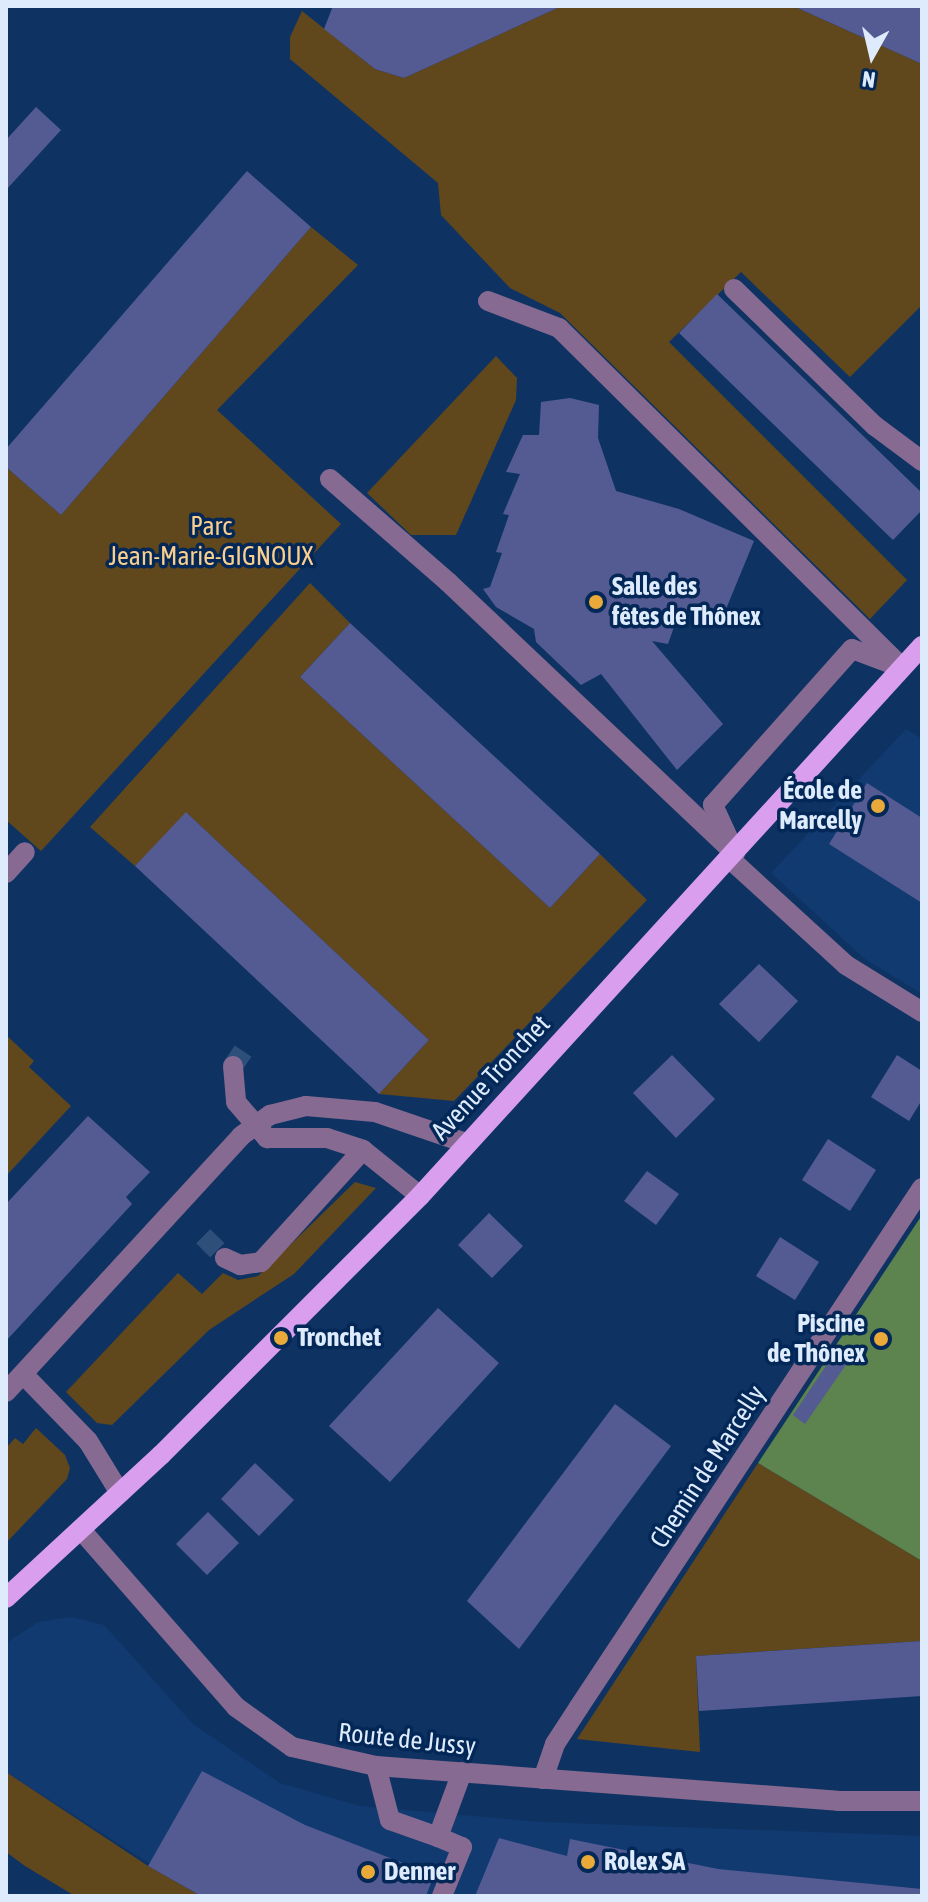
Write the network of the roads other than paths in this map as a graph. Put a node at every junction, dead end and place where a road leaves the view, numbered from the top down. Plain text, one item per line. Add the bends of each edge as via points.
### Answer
1 (734, 289) dead end
2 (488, 301) dead end
3 (922, 461) edge
4 (330, 479) dead end
5 (922, 646) edge
6 (902, 667) junction
7 (25, 852) dead end
8 (733, 856) junction
9 (6, 873) edge
10 (922, 1012) edge
11 (233, 1066) tunnel mouth
12 (466, 1143) junction
13 (363, 1150) junction
14 (922, 1188) edge
15 (420, 1196) junction
16 (225, 1258) tunnel mouth
17 (23, 1374) junction
18 (6, 1392) edge
19 (120, 1493) junction
20 (82, 1531) junction
21 (6, 1598) edge
22 (376, 1766) junction
23 (462, 1772) junction
24 (543, 1779) junction
25 (922, 1801) edge
26 (438, 1837) junction
27 (442, 1896) edge

1 - 3 street via 875,426
2 - 6 street via 559,328
4 - 8 street via 448,582
5 - 6 main road, Avenue Tronchet
6 - 8 main road, Avenue Tronchet
6 - 8 street via 852,649 713,805
7 - 9 street
8 - 10 street via 846,965
8 - 12 main road, Avenue Tronchet
11 - 13 street via 236,1102 267,1138 327,1138
12 - 15 main road, Avenue Tronchet
12 - 17 street, bridge via 375,1112 306,1106 270,1115 241,1136
13 - 15 street
13 - 16 street via 261,1262 240,1265
14 - 24 street, Chemin de Marcelly via 579,1707 548,1740
15 - 19 main road, Avenue Tronchet
17 - 18 street
17 - 19 street via 88,1441
19 - 20 main road, Avenue Tronchet
20 - 21 main road
20 - 22 street, Route de Jussy via 253,1723 292,1747
22 - 23 street, Route de Jussy
22 - 26 street via 390,1820
23 - 24 street, Route de Jussy
23 - 26 street
24 - 25 street, Route de Jussy via 825,1800
26 - 27 street via 462,1847

